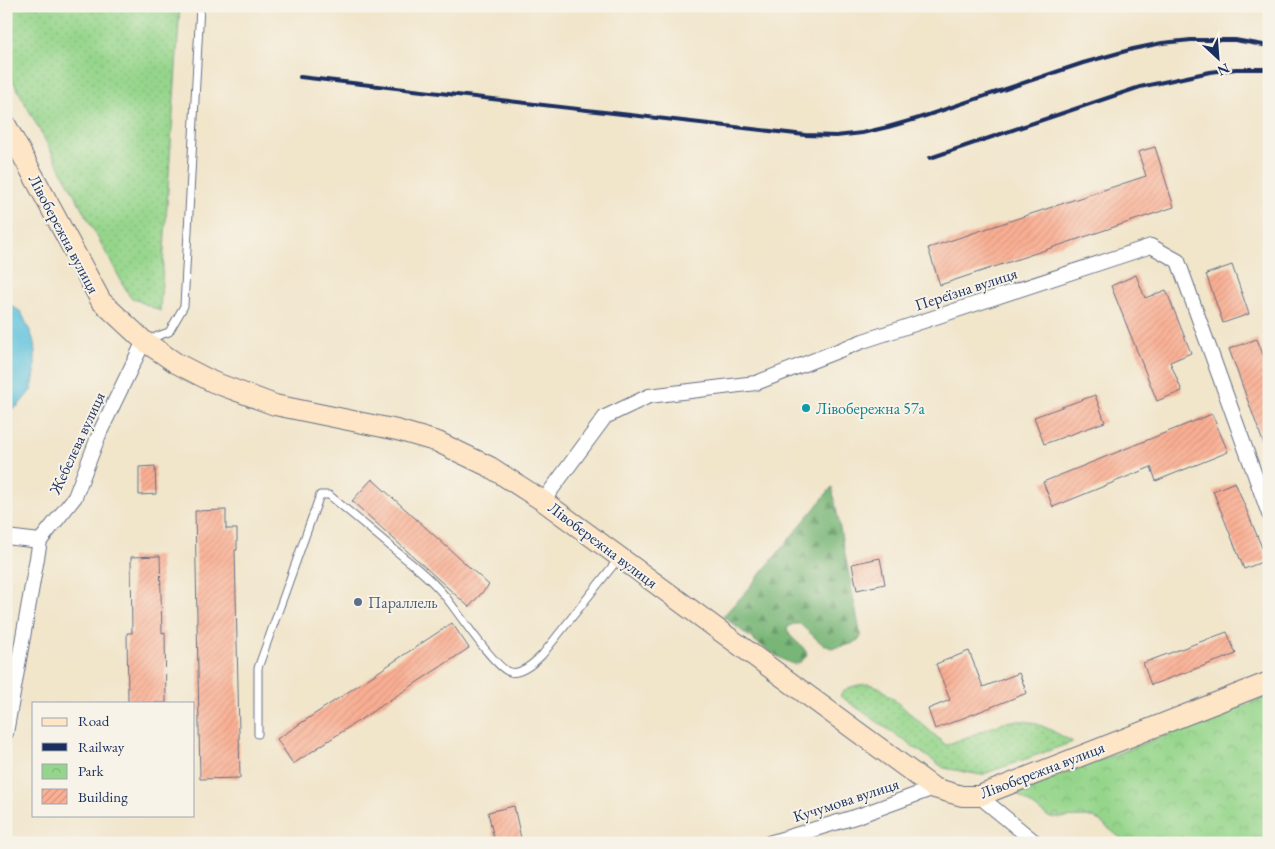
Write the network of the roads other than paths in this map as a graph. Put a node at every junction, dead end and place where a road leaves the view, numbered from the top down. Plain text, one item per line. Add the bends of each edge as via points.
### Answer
1 (200, 6) edge
2 (6, 125) edge
3 (144, 341) junction
4 (543, 501) junction
5 (1269, 514) edge
6 (6, 537) edge
7 (40, 541) junction
8 (619, 558) junction
9 (1269, 682) edge
10 (7, 724) edge
11 (258, 734) dead end
12 (934, 788) junction
13 (979, 796) junction
14 (769, 843) edge
15 (1036, 843) edge

1 - 3 lane via 184,306 169,332
2 - 3 main road, Лівобережна вулиця via 101,301
3 - 4 main road, Лівобережна вулиця via 176,363 213,382 274,406 397,430 438,442 490,467
3 - 7 street, Жебелєва вулиця via 100,432 75,497
4 - 5 street, Переїзна вулиця via 606,417 649,396 756,383 863,341 1151,246 1178,261
4 - 8 main road, Лівобережна вулиця
6 - 7 street
7 - 10 street, Жебелєва вулиця
8 - 11 lane via 542,655 527,667 515,673 508,672 428,578 329,495 320,495 258,668
8 - 12 main road, Лівобережна вулиця
9 - 13 main road, Лівобережна вулиця
12 - 13 main road, Лівобережна вулиця via 962,796
12 - 14 street, Кучумова вулиця via 858,816
13 - 15 street

